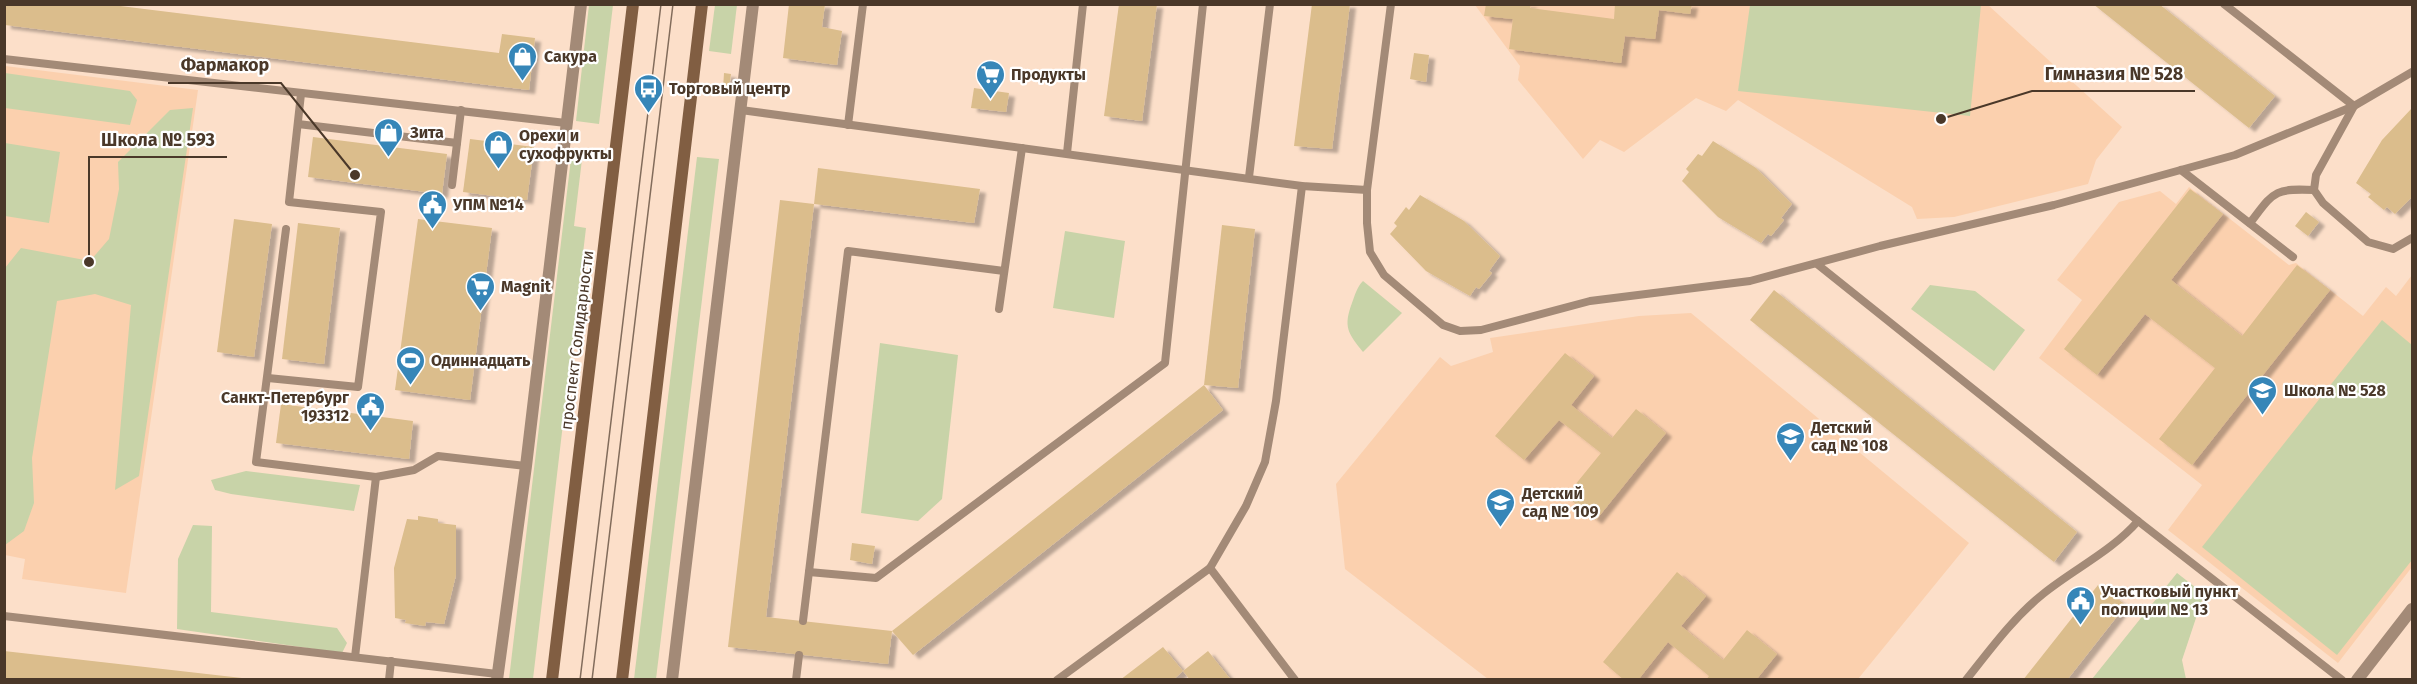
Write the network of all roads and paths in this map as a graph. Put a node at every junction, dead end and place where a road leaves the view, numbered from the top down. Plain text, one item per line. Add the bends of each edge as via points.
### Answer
1 (581, 4) edge
2 (633, 4) edge
3 (702, 4) edge
4 (753, 4) edge
5 (863, 4) edge
6 (1083, 4) edge
7 (1203, 4) edge
8 (1270, 4) edge
9 (1391, 4) edge
10 (2224, 4) edge
11 (4, 59) edge
12 (2412, 72) edge
13 (301, 94) junction
14 (2354, 106) junction
15 (461, 110) junction
16 (741, 110) junction
17 (566, 123) junction
18 (298, 124) junction
19 (848, 125) junction
20 (457, 143) junction
21 (1023, 148) junction
22 (1067, 153) junction
23 (1186, 169) junction
24 (2181, 170) junction
25 (1249, 177) junction
26 (452, 184) dead end
27 (1302, 186) junction
28 (1367, 190) junction
29 (2314, 190) junction
30 (2250, 223) junction
31 (286, 229) dead end
32 (2412, 238) edge
33 (2293, 257) dead end
34 (1817, 264) junction
35 (1004, 271) junction
36 (999, 309) dead end
37 (268, 378) junction
38 (526, 466) junction
39 (376, 477) junction
40 (2138, 521) junction
41 (1210, 568) junction
42 (809, 572) junction
43 (2412, 609) edge
44 (4, 616) edge
45 (803, 621) dead end
46 (799, 655) dead end
47 (356, 657) junction
48 (391, 661) junction
49 (497, 677) edge
50 (388, 680) edge
51 (552, 680) edge
52 (622, 680) edge
53 (672, 680) edge
54 (796, 680) edge
55 (1057, 680) edge
56 (1295, 680) edge
57 (1966, 680) edge
58 (2342, 680) edge
59 (2357, 680) edge

1 - 17 street
2 - 51 main road, проспект Солидарности
3 - 52 main road
4 - 16 street
5 - 19 lane
6 - 22 lane
7 - 23 lane
8 - 25 lane
9 - 28 lane
10 - 14 lane
11 - 13 lane
12 - 14 lane
13 - 15 lane
13 - 18 lane
14 - 24 lane via 2235,155
14 - 29 lane via 2316,175
15 - 17 lane
15 - 20 lane
16 - 19 lane
16 - 53 street
17 - 38 street
18 - 20 lane
18 - 37 lane via 289,202 381,212 358,387
19 - 21 lane
20 - 26 lane
21 - 22 lane
21 - 35 lane
22 - 23 lane
23 - 25 lane
23 - 42 lane via 1165,363 876,578
24 - 30 lane
24 - 34 lane
25 - 27 lane
27 - 28 lane
27 - 41 lane via 1265,462 1246,506
28 - 34 lane via 1370,252 1384,275 1443,326 1460,331 1481,330 1590,301 1750,280
29 - 30 lane via 2286,188 2272,194
29 - 32 lane via 2323,203 2368,242 2393,249
30 - 33 lane
31 - 37 lane
34 - 40 lane
35 - 36 lane
35 - 42 lane via 848,251
37 - 39 lane via 256,462
38 - 39 lane via 438,456 414,470
38 - 49 street
39 - 47 lane
40 - 57 lane via 2124,538 2041,595 2012,623
40 - 58 lane
41 - 55 lane
41 - 56 lane
42 - 45 lane
43 - 59 street
44 - 47 lane
46 - 54 lane
47 - 48 lane
48 - 49 lane
48 - 50 lane

